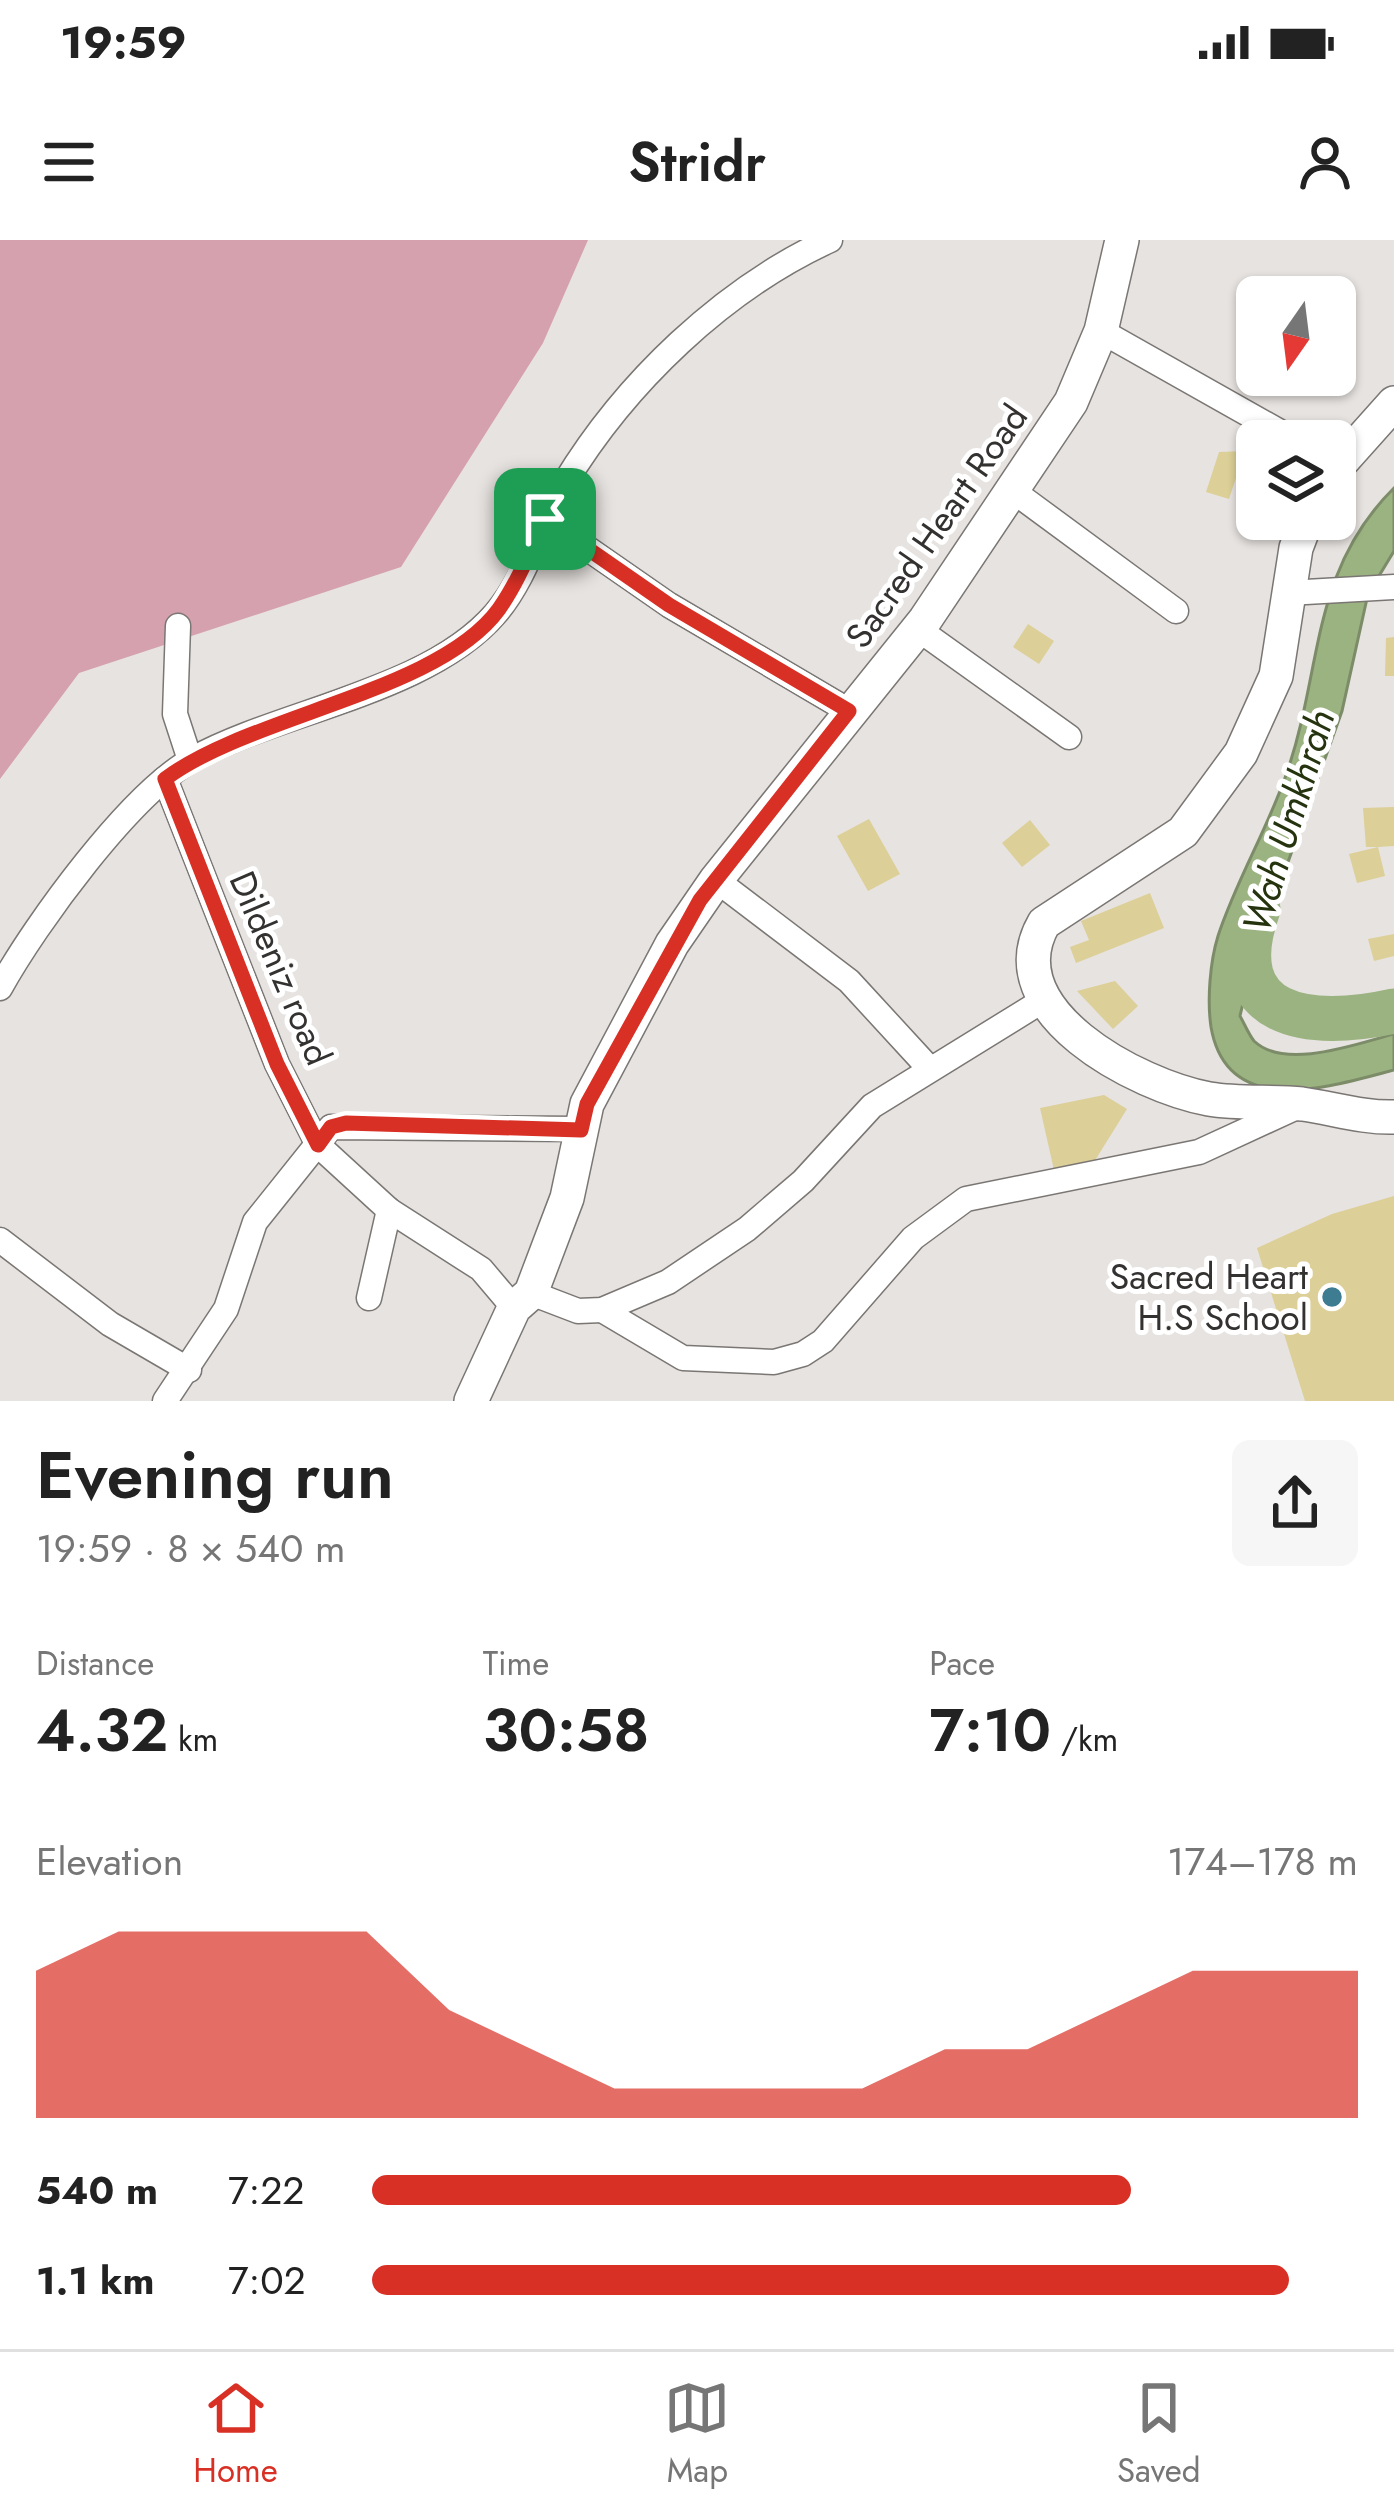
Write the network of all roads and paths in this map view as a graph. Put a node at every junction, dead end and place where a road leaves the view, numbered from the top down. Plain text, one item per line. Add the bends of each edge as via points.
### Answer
1 (830, 240) edge
2 (1122, 240) edge
3 (1100, 331) junction
4 (1394, 403) edge
5 (1259, 420) edge
6 (1356, 444) edge
7 (1013, 491) junction
8 (545, 519) junction
9 (1306, 540) edge
10 (1384, 588) edge
11 (1304, 592) junction
12 (1175, 611) dead end
13 (178, 626) dead end
14 (918, 628) junction
15 (849, 711) junction
16 (1069, 737) dead end
17 (190, 760) junction
18 (165, 779) junction
19 (716, 880) junction
20 (0, 988) edge
21 (1042, 1001) junction
22 (928, 1068) junction
23 (1303, 1105) junction
24 (1394, 1117) edge
25 (581, 1130) junction
26 (318, 1145) junction
27 (389, 1210) junction
28 (0, 1240) edge
29 (369, 1298) dead end
30 (522, 1300) junction
31 (602, 1310) junction
32 (188, 1370) junction
33 (165, 1401) edge
34 (471, 1401) edge

1 - 8 street via 722,304 607,423
2 - 3 street, Sacred Heart Road
3 - 5 street
3 - 7 street, Sacred Heart Road via 1071,402
4 - 6 street
7 - 12 street
7 - 14 street, Sacred Heart Road
8 - 15 street via 669,605
8 - 17 street via 497,612 466,638 341,702
9 - 11 street
10 - 11 street
11 - 21 street via 1264,713 1183,832 1044,923 1032,959
13 - 17 street via 175,714
14 - 15 street, Sacred Heart Road
14 - 16 street
15 - 19 street, Sacred Heart Road
17 - 18 street
18 - 20 street via 118,826
18 - 26 street, Dildeniz road via 277,1064
19 - 22 street via 850,981
19 - 25 street, Sacred Heart Road via 672,944 587,1104
21 - 22 street
21 - 23 street via 1078,1035 1149,1078 1208,1099
22 - 31 street via 872,1106 747,1229 668,1282
23 - 24 street
23 - 31 street via 1199,1152 967,1199 913,1238 803,1354 774,1362 683,1358
25 - 26 street via 346,1123 331,1127
25 - 30 street, Sacred Heart Road via 567,1198
26 - 27 street, Dildeniz road
26 - 32 street via 255,1222 226,1309
27 - 29 street
27 - 30 street, Dildeniz road
28 - 32 street via 110,1324
30 - 31 street
30 - 34 street, Sacred Heart Road
32 - 33 street

